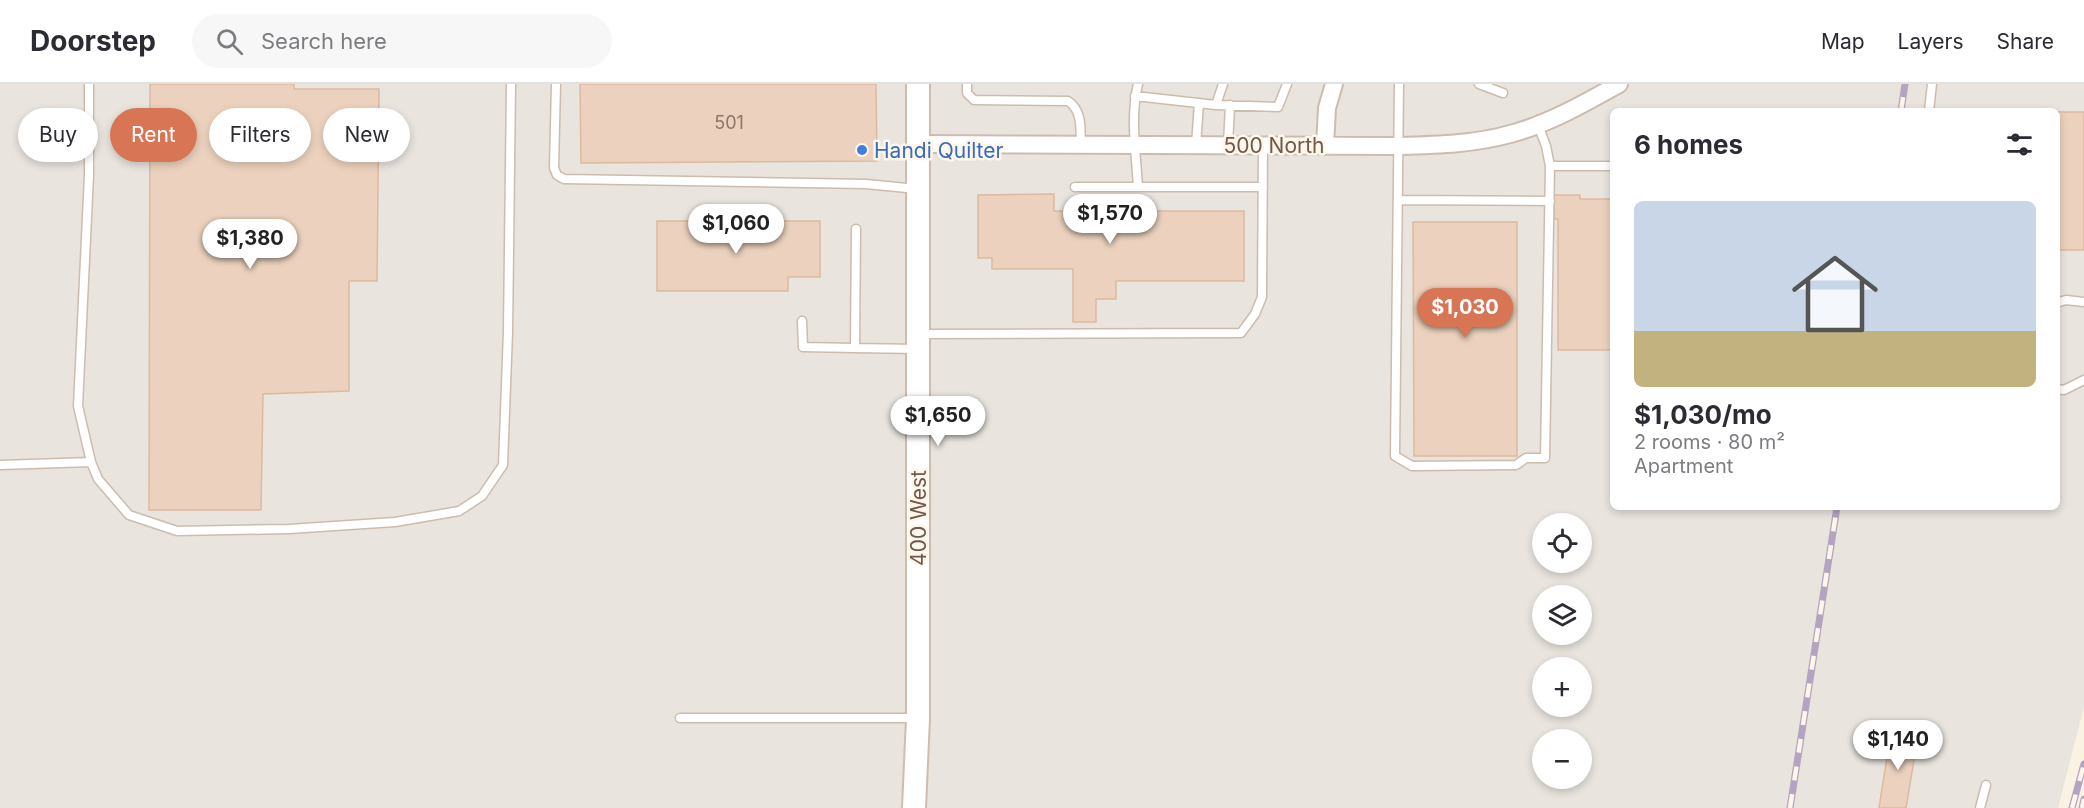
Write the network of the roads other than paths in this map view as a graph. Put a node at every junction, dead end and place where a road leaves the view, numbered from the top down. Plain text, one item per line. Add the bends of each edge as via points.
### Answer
1 (89, 84) edge
2 (512, 84) edge
3 (556, 84) edge
4 (918, 84) edge
5 (967, 84) edge
6 (1138, 84) edge
7 (1223, 84) edge
8 (1287, 84) edge
9 (1334, 84) edge
10 (1399, 84) edge
11 (1479, 84) edge
12 (1619, 84) edge
13 (1932, 84) edge
14 (1503, 93) dead end
15 (1135, 96) junction
16 (1198, 103) junction
17 (1216, 105) junction
18 (1230, 105) junction
19 (1929, 108) edge
20 (1538, 125) junction
21 (918, 144) junction
22 (1081, 145) junction
23 (1135, 145) junction
24 (1196, 145) junction
25 (1228, 145) junction
26 (1263, 145) junction
27 (1325, 146) junction
28 (1399, 146) junction
29 (1550, 166) junction
30 (1610, 166) edge
31 (1075, 187) dead end
32 (1138, 187) junction
33 (1263, 187) junction
34 (918, 189) junction
35 (1398, 200) junction
36 (1550, 201) junction
37 (856, 229) dead end
38 (2060, 302) edge
39 (2084, 302) edge
40 (802, 321) dead end
41 (918, 341) junction
42 (855, 348) junction
43 (2084, 380) edge
44 (2060, 390) edge
45 (91, 462) junction
46 (0, 465) edge
47 (680, 718) dead end
48 (918, 718) junction
49 (1986, 785) dead end
50 (914, 808) edge
51 (1980, 808) edge

1 - 45 lane via 89,175 78,406
2 - 45 lane via 503,465 482,496 459,511 395,522 177,531 129,515 98,479
3 - 34 lane via 554,168 564,179 866,184
4 - 21 street, 400 West
5 - 22 lane via 967,93 974,100 1068,101 1079,114
6 - 15 lane
7 - 17 lane
8 - 18 lane via 1278,107
9 - 27 street
10 - 28 lane
11 - 14 lane
12 - 20 street, 500 North
13 - 19 lane
15 - 16 lane
15 - 23 lane
16 - 17 lane
16 - 24 lane
17 - 18 lane
18 - 25 lane
20 - 28 street, 500 North via 1462,143
20 - 29 lane
21 - 22 street, 500 North
21 - 34 street, 400 West
22 - 23 street, 500 North
23 - 24 street, 500 North
23 - 32 lane
24 - 25 street, 500 North
25 - 26 street, 500 North
26 - 27 street, 500 North
26 - 33 lane
27 - 28 street, 500 North
28 - 35 lane
29 - 30 lane
29 - 36 lane
31 - 32 lane
32 - 33 lane
33 - 41 lane via 1262,297 1241,333
34 - 41 street, 400 West
35 - 36 lane
35 - 36 lane via 1395,456 1412,466 1516,465 1526,458 1545,458
37 - 42 lane
38 - 39 lane
40 - 42 lane via 803,347
41 - 42 lane
41 - 48 street, 400 West
43 - 44 lane
45 - 46 lane
47 - 48 lane
48 - 50 street, 400 West
49 - 51 lane

